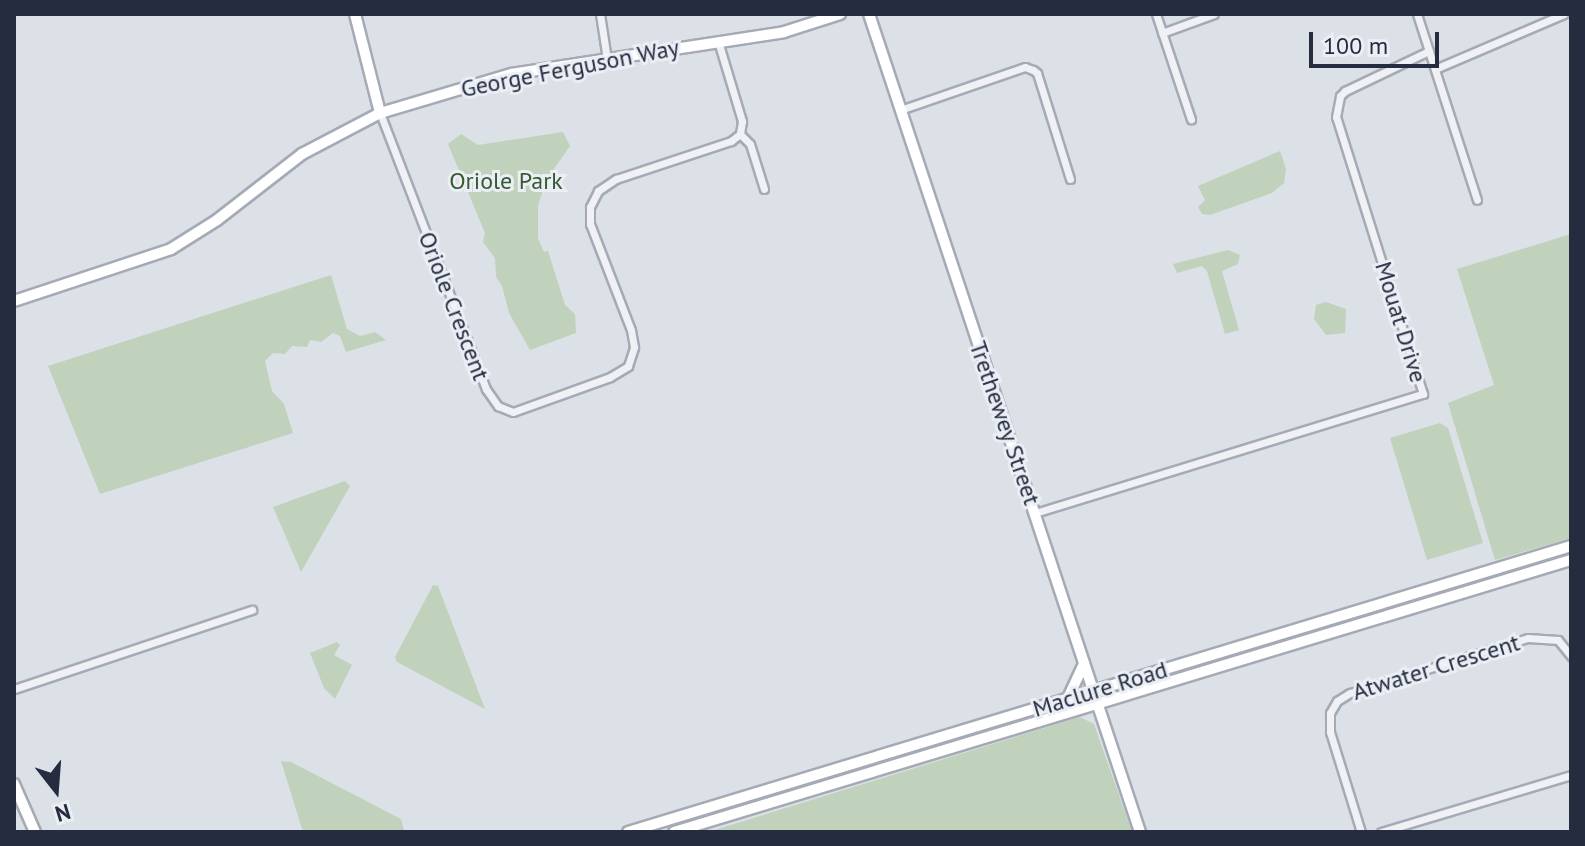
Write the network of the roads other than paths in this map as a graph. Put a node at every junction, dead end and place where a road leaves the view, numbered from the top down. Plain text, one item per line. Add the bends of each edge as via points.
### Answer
1 (355, 14) edge
2 (600, 14) edge
3 (840, 14) edge
4 (869, 14) edge
5 (1156, 14) edge
6 (1214, 14) edge
7 (1417, 14) edge
8 (1564, 14) edge
9 (1162, 33) junction
10 (718, 41) junction
11 (1429, 51) junction
12 (607, 59) junction
13 (1435, 69) junction
14 (900, 110) junction
15 (380, 113) junction
16 (1191, 119) dead end
17 (740, 134) junction
18 (1070, 179) dead end
19 (764, 189) dead end
20 (1477, 200) dead end
21 (14, 301) edge
22 (1035, 513) junction
23 (1571, 546) edge
24 (1571, 560) edge
25 (252, 610) dead end
26 (1571, 656) edge
27 (1084, 663) junction
28 (14, 689) edge
29 (1093, 691) junction
30 (1068, 698) junction
31 (1098, 704) junction
32 (1571, 775) edge
33 (14, 784) edge
34 (35, 832) edge
35 (628, 832) edge
36 (674, 832) edge
37 (1140, 832) edge
38 (1361, 832) edge
39 (1381, 832) edge

1 - 15 main road
2 - 12 street
3 - 10 main road, George Ferguson Way via 794,30
4 - 14 main road, Trethewey Street
5 - 9 street
6 - 9 street
7 - 11 street
8 - 13 street
9 - 16 street
10 - 12 main road, George Ferguson Way
10 - 17 street via 742,121
11 - 13 street
11 - 22 street, Mouat Drive via 1345,91 1336,117 1423,394
12 - 15 main road, George Ferguson Way via 480,81
13 - 20 street
14 - 18 street via 1025,67 1037,73
14 - 22 main road, Trethewey Street
15 - 17 street, Oriole Crescent via 486,389 498,406 513,412 628,366 634,347 631,330 590,224 590,207 598,191 616,179
15 - 21 main road, George Ferguson Way via 302,154 171,249
17 - 19 street via 750,144
22 - 27 main road, Trethewey Street
23 - 29 main road, Maclure Road
24 - 31 main road, Maclure Road
25 - 28 street
26 - 38 street, Atwater Crescent via 1558,640 1528,638 1337,701 1330,713 1330,732
27 - 29 main road, Trethewey Street
27 - 30 main road
29 - 30 main road, Maclure Road
29 - 31 main road, Trethewey Street
30 - 35 main road, Maclure Road
31 - 36 main road, Maclure Road
31 - 37 main road, Trethewey Street
32 - 39 street
33 - 34 main road

